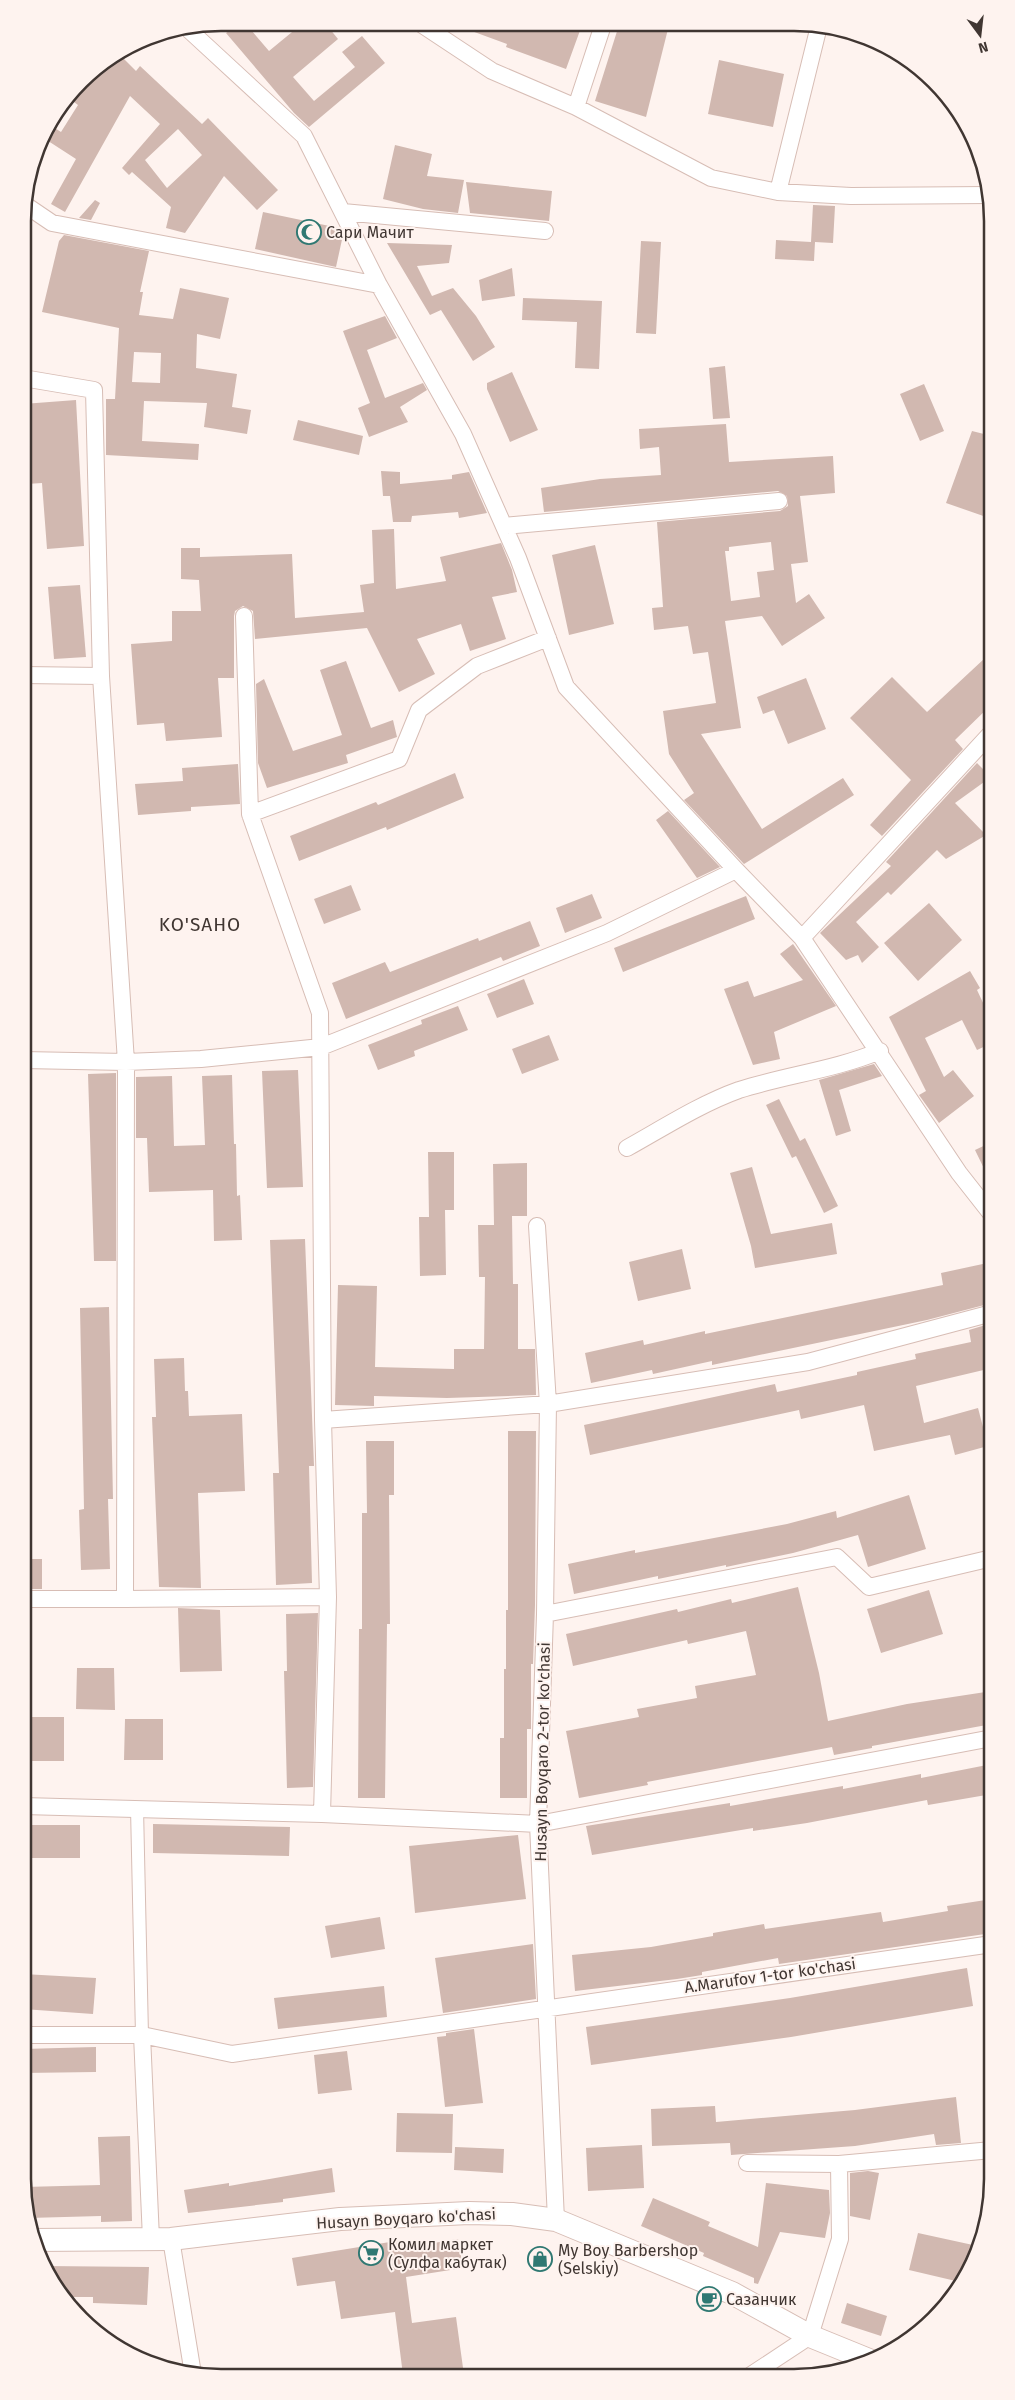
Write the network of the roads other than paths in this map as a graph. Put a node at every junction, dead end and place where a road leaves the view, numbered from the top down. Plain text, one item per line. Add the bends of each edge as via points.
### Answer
1 (432, 31) edge
2 (601, 31) edge
3 (817, 33) edge
4 (193, 34) edge
5 (576, 107) junction
6 (778, 192) junction
7 (982, 195) edge
8 (32, 209) edge
9 (343, 212) junction
10 (544, 231) dead end
11 (379, 284) junction
12 (31, 379) edge
13 (779, 501) dead end
14 (504, 526) junction
15 (244, 616) dead end
16 (548, 638) junction
17 (31, 675) edge
18 (101, 676) junction
19 (984, 741) edge
20 (250, 814) junction
21 (736, 870) junction
22 (802, 938) junction
23 (321, 1047) junction
24 (880, 1051) junction
25 (31, 1060) edge
26 (126, 1062) junction
27 (626, 1148) dead end
28 (984, 1205) edge
29 (537, 1226) dead end
30 (984, 1315) edge
31 (548, 1404) junction
32 (323, 1420) junction
33 (984, 1560) edge
34 (328, 1598) junction
35 (125, 1599) junction
36 (31, 1600) edge
37 (545, 1614) junction
38 (984, 1740) edge
39 (31, 1806) edge
40 (137, 1808) junction
41 (322, 1814) junction
42 (538, 1824) junction
43 (984, 1945) edge
44 (547, 2007) junction
45 (31, 2035) edge
46 (142, 2035) junction
47 (984, 2151) edge
48 (747, 2163) dead end
49 (839, 2164) junction
50 (556, 2220) junction
51 (161, 2239) junction
52 (41, 2240) edge
53 (810, 2336) junction
54 (860, 2356) edge
55 (191, 2366) edge
56 (760, 2369) edge

1 - 5 street via 492,71
2 - 5 street
3 - 6 street
4 - 9 street via 304,136
5 - 6 street via 711,178
6 - 7 street via 851,196
8 - 11 street via 52,222
9 - 10 street
9 - 11 street
11 - 14 street via 463,434
12 - 18 street via 94,390
13 - 14 street
14 - 16 street
15 - 20 street
16 - 20 street via 477,666 419,710 399,759
16 - 21 street via 566,687
17 - 18 street
18 - 26 street
19 - 22 street
20 - 23 street via 320,1014
21 - 22 street
21 - 23 street via 607,933
22 - 24 street
23 - 26 street via 201,1059
23 - 32 street
24 - 27 street via 850,1064 738,1091
24 - 28 street via 959,1173
25 - 26 street
26 - 35 street
29 - 31 street, Husayn Boyqaro 2-tor ko'chasi
30 - 31 street via 808,1362
31 - 32 street
31 - 37 street, Husayn Boyqaro 2-tor ko'chasi
32 - 34 street
33 - 37 street via 869,1587 838,1557
34 - 35 street
34 - 41 street
35 - 36 street
37 - 42 street, Husayn Boyqaro 2-tor ko'chasi
38 - 42 street
39 - 40 street
40 - 41 street
40 - 46 street
41 - 42 street
42 - 44 street, Husayn Boyqaro 2-tor ko'chasi
43 - 44 street, A.Marufov 1-tor ko'chasi
44 - 46 street, A.Marufov 1-tor ko'chasi via 232,2054
44 - 50 street, Husayn Boyqaro 2-tor ko'chasi
45 - 46 street, A.Marufov 1-tor ko'chasi
46 - 51 street
47 - 49 street
48 - 49 street
49 - 53 street via 840,2239
50 - 51 main road, Husayn Boyqaro ko'chasi via 512,2214 412,2215 340,2219
50 - 53 main road, Husayn Boyqaro ko'chasi via 732,2293
51 - 52 main road, Husayn Boyqaro ko'chasi
51 - 55 street
53 - 54 main road, Husayn Boyqaro ko'chasi
53 - 56 street

